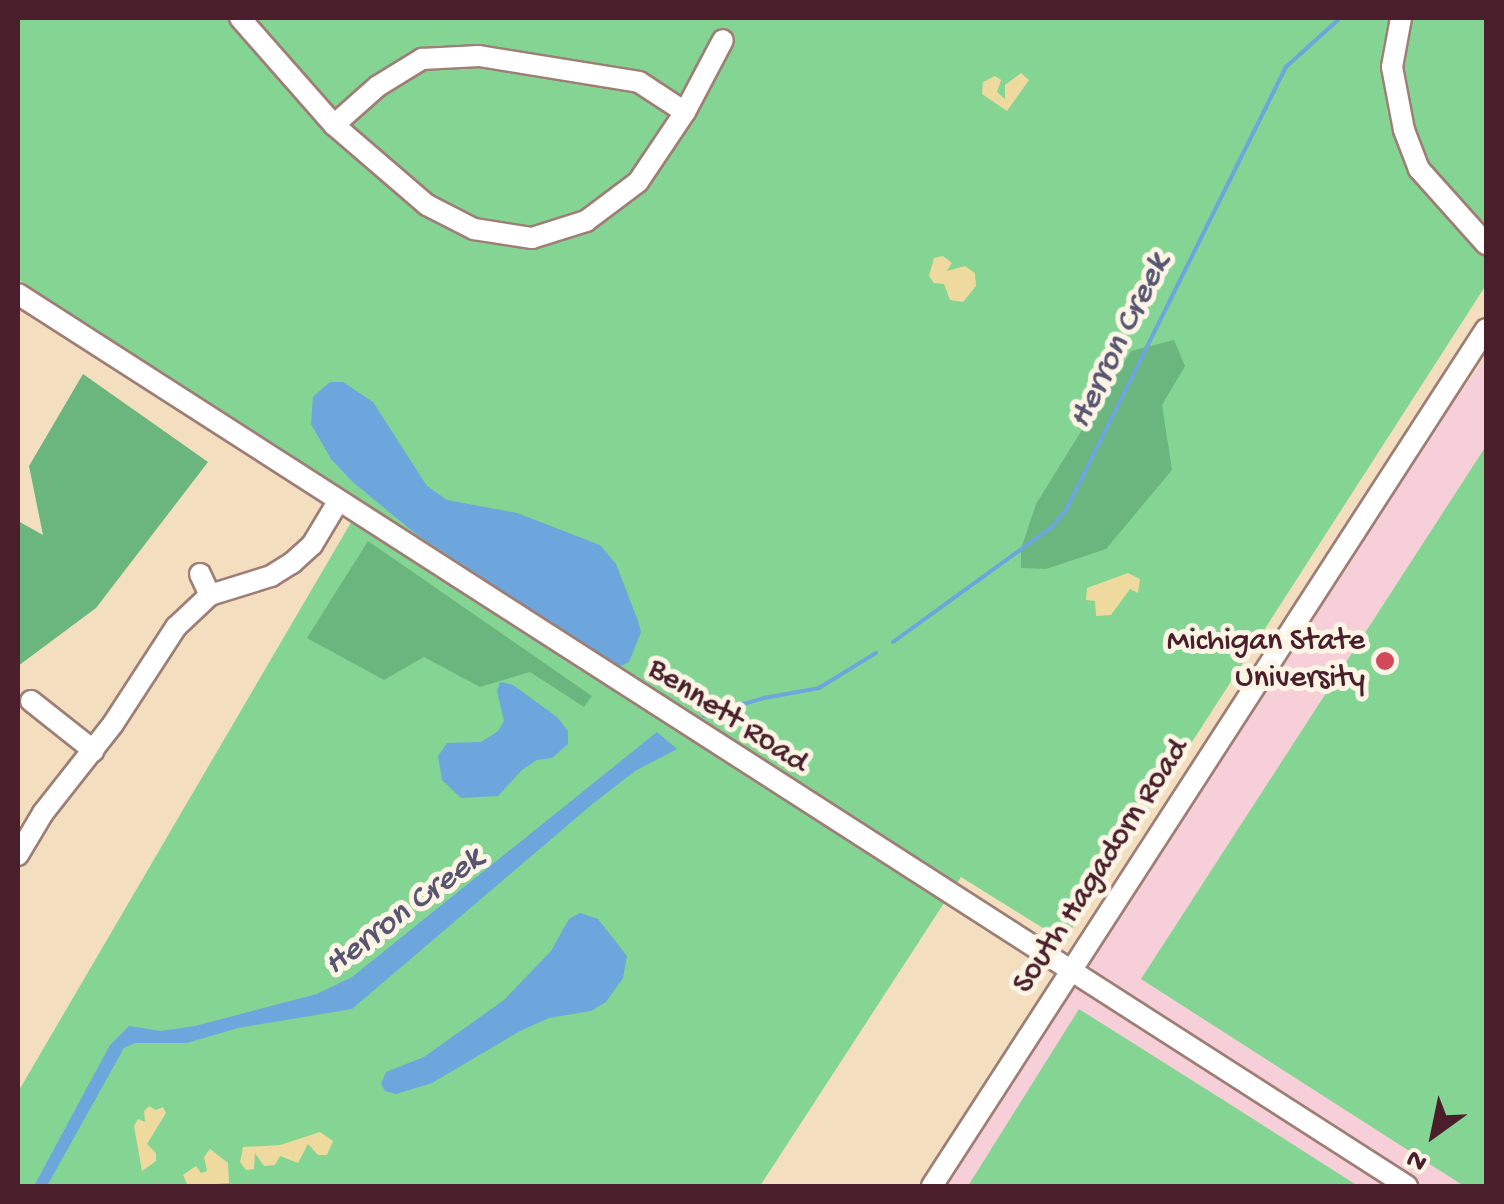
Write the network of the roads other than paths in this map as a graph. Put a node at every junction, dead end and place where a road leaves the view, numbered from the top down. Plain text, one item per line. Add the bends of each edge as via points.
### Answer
1 (240, 18) edge
2 (1401, 18) edge
3 (724, 40) dead end
4 (685, 112) junction
5 (334, 125) junction
6 (1478, 225) edge
7 (1486, 244) edge
8 (18, 294) edge
9 (1486, 328) edge
10 (339, 500) junction
11 (200, 574) dead end
12 (210, 596) junction
13 (31, 702) dead end
14 (94, 751) junction
15 (18, 855) edge
16 (1069, 972) junction
17 (932, 1186) edge
18 (1407, 1186) edge

1 - 5 street
2 - 6 street via 1392,67 1404,130 1419,169
3 - 4 street
4 - 5 street via 639,82 479,56 422,59
4 - 5 street via 638,182 586,221 532,238 474,229 427,205
6 - 7 street
8 - 10 street, Bennett Road
9 - 16 street, South Hagadorn Road
10 - 12 street via 312,545 292,563
10 - 16 street, Bennett Road
11 - 12 street
12 - 14 street via 176,626
13 - 14 street
14 - 15 street via 42,812
16 - 17 street, South Hagadorn Road
16 - 18 street, Bennett Road

